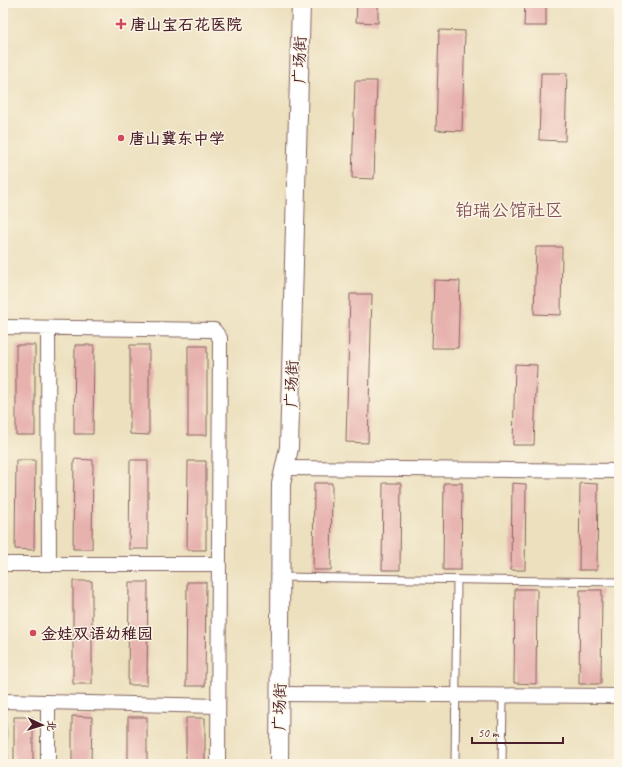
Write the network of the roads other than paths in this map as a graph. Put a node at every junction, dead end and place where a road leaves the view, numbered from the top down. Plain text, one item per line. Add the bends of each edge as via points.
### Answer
1 (301, 3) edge
2 (3, 327) edge
3 (48, 328) junction
4 (285, 468) junction
5 (619, 472) edge
6 (3, 564) edge
7 (49, 564) junction
8 (218, 564) junction
9 (280, 577) junction
10 (457, 580) junction
11 (619, 582) edge
12 (279, 694) junction
13 (456, 695) junction
14 (502, 695) junction
15 (619, 696) edge
16 (3, 701) edge
17 (48, 702) junction
18 (218, 706) junction
19 (48, 764) edge
20 (218, 764) edge
21 (279, 764) edge
22 (455, 764) edge
23 (502, 764) edge

1 - 4 street, 广场街 via 289,448
2 - 3 street
3 - 7 street
3 - 8 street via 214,330 220,338
4 - 5 street
4 - 9 street, 广场街 via 281,484
6 - 7 street
7 - 8 street
8 - 18 street
9 - 10 lane
9 - 12 street, 广场街
10 - 11 lane
10 - 13 lane
12 - 13 street
12 - 21 street, 广场街
13 - 14 street
13 - 22 lane
14 - 15 street
14 - 23 lane
16 - 17 street
17 - 18 street
17 - 19 street
18 - 20 street

